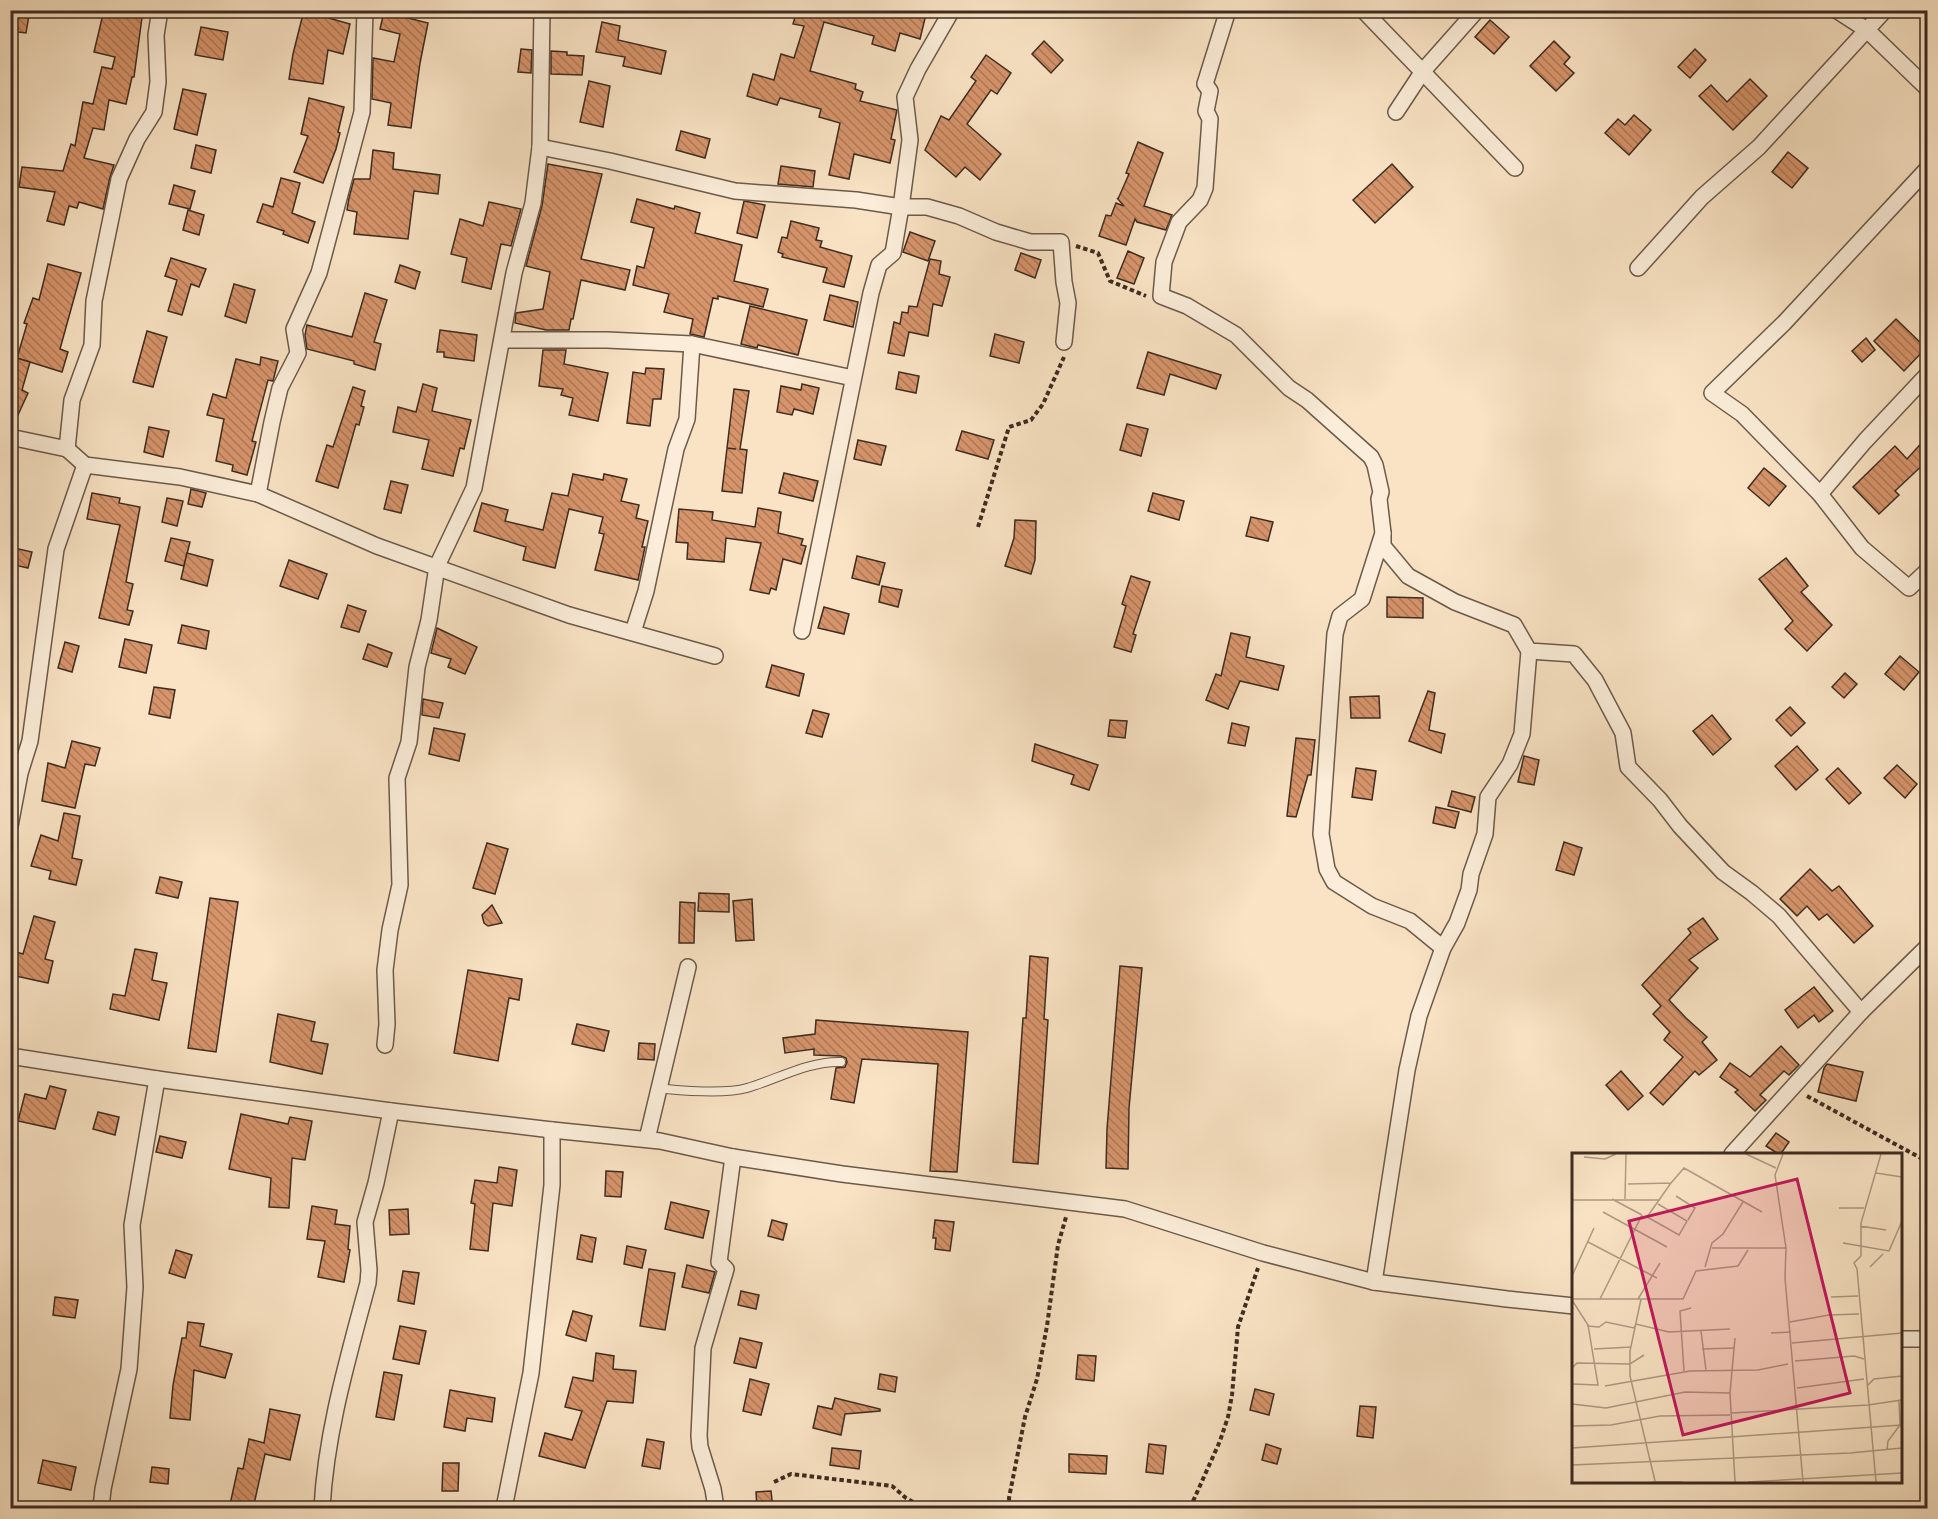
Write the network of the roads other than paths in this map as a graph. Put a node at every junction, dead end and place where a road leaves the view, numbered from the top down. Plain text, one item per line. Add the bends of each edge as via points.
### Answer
1 (160, 10) edge
2 (365, 10) edge
3 (542, 10) edge
4 (952, 10) edge
5 (1228, 10) edge
6 (1363, 10) edge
7 (1477, 10) edge
8 (1836, 10) edge
9 (1885, 10) edge
10 (1867, 30) junction
11 (1423, 71) junction
12 (1928, 88) edge
13 (1396, 112) dead end
14 (540, 147) junction
15 (1515, 168) dead end
16 (1928, 168) edge
17 (902, 207) junction
18 (1638, 268) dead end
19 (502, 340) junction
20 (1064, 342) road end
21 (692, 344) junction
22 (1928, 374) edge
23 (853, 378) junction
24 (10, 436) edge
25 (67, 449) junction
26 (85, 465) junction
27 (258, 494) junction
28 (1820, 494) junction
29 (1383, 533) junction
30 (437, 566) junction
31 (1928, 570) edge
32 (802, 631) dead end
33 (633, 632) junction
34 (1529, 651) junction
35 (715, 656) dead end
36 (10, 826) edge
37 (1928, 946) edge
38 (1443, 948) junction
39 (688, 967) dead end
40 (1862, 1012) junction
41 (385, 1046) dead end
42 (10, 1056) edge
43 (841, 1062) dead end
44 (157, 1079) junction
45 (658, 1088) junction
46 (391, 1111) junction
47 (552, 1130) junction
48 (647, 1139) junction
49 (1733, 1153) edge
50 (733, 1157) junction
51 (1374, 1282) junction
52 (1572, 1306) edge
53 (1902, 1339) edge
54 (1928, 1339) edge
55 (101, 1509) edge
56 (322, 1509) edge
57 (504, 1509) edge
58 (716, 1509) edge

1 - 25 street via 154,112 119,179 94,302 92,345 72,400
2 - 27 street via 362,112 319,273 294,329 298,353 280,388
3 - 14 street
4 - 17 street via 905,97 910,140
5 - 29 street via 1205,84 1210,91 1205,188 1200,200 1179,222 1164,262 1161,296 1187,306 1236,335 1289,388 1371,457 1381,492
6 - 11 street
7 - 11 street
8 - 10 street
9 - 10 street
10 - 12 street
10 - 18 street via 1758,147 1702,197
11 - 13 street
11 - 15 street
14 - 17 street via 735,191
14 - 19 street via 533,203 514,273
16 - 28 street via 1784,323 1712,393 1742,414
17 - 20 street via 927,207 1030,242 1061,242 1068,303
17 - 23 street via 893,253 879,266 873,284
19 - 21 street
19 - 30 street via 474,488
21 - 23 street
21 - 33 street via 687,419 676,449 646,591
22 - 28 street
23 - 32 street
24 - 25 street
25 - 26 street
26 - 27 street via 180,477
26 - 36 street via 56,549 30,741
27 - 30 street via 376,546
28 - 31 street via 1862,548 1909,588
29 - 34 street via 1383,546 1408,576 1455,602 1514,625
29 - 38 street via 1362,599 1340,616 1335,634 1321,834 1327,870 1334,882 1372,906 1410,921
30 - 33 street via 569,615
30 - 41 street via 417,667 409,742 397,778 400,885 385,970
33 - 35 street
34 - 38 street via 1522,734 1510,764 1488,797 1485,834 1469,890
34 - 40 street via 1574,654 1595,680 1623,733 1628,767 1722,872 1779,916
37 - 40 street
38 - 51 street via 1419,1016 1407,1070
39 - 45 street
40 - 49 street
42 - 44 street
43 - 45 lane via 824,1061 744,1089 684,1092
44 - 46 street
44 - 55 street via 132,1225 135,1287 129,1369
45 - 48 street
46 - 47 street
46 - 56 street via 365,1222 368,1283 340,1385 324,1470
47 - 48 street
47 - 57 street via 552,1185 531,1373
48 - 50 street
50 - 51 street via 1125,1209 1263,1253
50 - 58 street via 719,1262 726,1269 703,1348 700,1447
51 - 52 street
53 - 54 street

